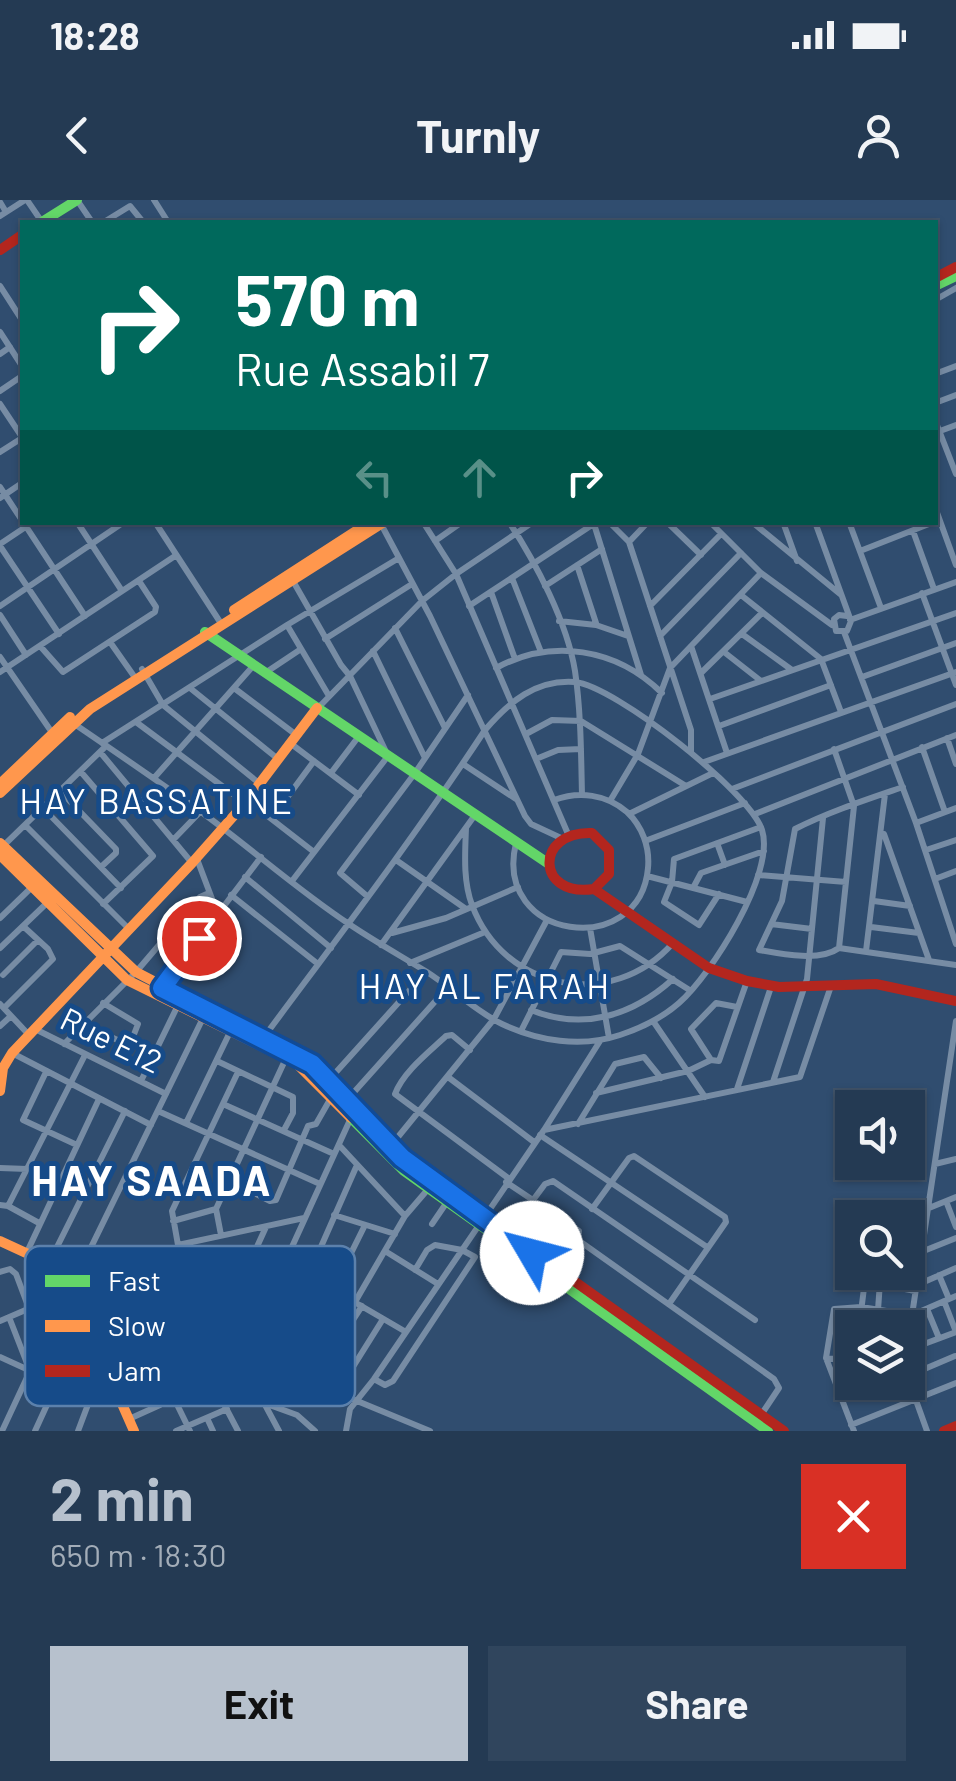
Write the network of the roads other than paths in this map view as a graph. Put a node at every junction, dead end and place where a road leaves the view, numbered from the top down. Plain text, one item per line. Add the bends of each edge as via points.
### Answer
1 (26, 200) edge
2 (77, 200) edge
3 (0, 202) edge
4 (3, 214) edge
5 (45, 220) edge
6 (107, 220) edge
7 (140, 220) edge
8 (1, 288) edge
9 (20, 317) edge
10 (0, 332) edge
11 (10, 348) junction
12 (0, 354) edge
13 (20, 363) edge
14 (0, 404) edge
15 (956, 425) edge
16 (938, 427) edge
17 (940, 432) junction
18 (20, 434) edge
19 (953, 455) edge
20 (956, 474) edge
21 (0, 487) edge
22 (2, 497) edge
23 (20, 516) edge
24 (29, 525) edge
25 (79, 525) edge
26 (121, 525) edge
27 (157, 525) edge
28 (376, 525) edge
29 (376, 525) edge
30 (380, 525) edge
31 (425, 525) edge
32 (458, 525) edge
33 (510, 525) edge
34 (529, 525) edge
35 (592, 525) edge
36 (596, 525) edge
37 (612, 525) edge
38 (645, 525) edge
39 (670, 525) edge
40 (713, 525) edge
41 (757, 525) edge
42 (785, 525) edge
43 (817, 525) edge
44 (853, 525) edge
45 (928, 525) edge
46 (937, 525) edge
47 (913, 531) junction
48 (516, 534) junction
49 (721, 534) junction
50 (435, 540) junction
51 (629, 542) junction
52 (92, 545) junction
53 (0, 546) edge
54 (602, 549) junction
55 (860, 552) junction
56 (741, 553) junction
57 (700, 555) junction
58 (175, 556) junction
59 (399, 558) junction
60 (798, 562) junction
61 (535, 563) junction
62 (576, 565) junction
63 (956, 565) edge
64 (54, 570) junction
65 (456, 574) junction
66 (762, 574) junction
67 (512, 578) junction
68 (139, 581) junction
69 (293, 582) junction
70 (956, 582) edge
71 (412, 584) junction
72 (545, 586) junction
73 (28, 587) junction
74 (934, 590) junction
75 (122, 592) junction
76 (491, 592) junction
77 (922, 594) junction
78 (740, 595) junction
79 (842, 596) junction
80 (422, 601) junction
81 (0, 606) edge
82 (470, 606) junction
83 (650, 606) junction
84 (881, 608) junction
85 (310, 612) junction
86 (762, 613) junction
87 (956, 613) edge
88 (85, 616) junction
89 (0, 617) edge
90 (848, 618) junction
91 (559, 621) junction
92 (932, 622) junction
93 (220, 623) junction
94 (287, 625) junction
95 (596, 625) junction
96 (832, 625) junction
97 (395, 628) junction
98 (205, 632) junction
99 (844, 632) junction
100 (58, 634) junction
101 (742, 634) junction
102 (628, 636) junction
103 (660, 636) junction
104 (325, 638) junction
105 (110, 642) junction
106 (956, 643) edge
107 (40, 646) junction
108 (691, 646) junction
109 (301, 648) junction
110 (942, 648) junction
111 (570, 650) junction
112 (851, 650) junction
113 (373, 651) junction
114 (542, 652) junction
115 (724, 652) junction
116 (26, 655) junction
117 (240, 655) junction
118 (0, 657) edge
119 (515, 659) junction
120 (821, 659) junction
121 (254, 665) junction
122 (496, 668) junction
123 (670, 668) junction
124 (3, 670) edge
125 (792, 670) junction
126 (265, 673) junction
127 (700, 673) junction
128 (954, 673) edge
129 (139, 674) junction
130 (641, 675) junction
131 (350, 676) junction
132 (862, 677) junction
133 (761, 680) junction
134 (576, 682) junction
135 (956, 685) edge
136 (831, 686) junction
137 (190, 688) junction
138 (234, 688) junction
139 (662, 693) junction
140 (468, 695) junction
141 (329, 696) junction
142 (710, 699) junction
143 (871, 701) junction
144 (512, 702) junction
145 (956, 704) edge
146 (164, 705) junction
147 (317, 708) junction
148 (214, 710) junction
149 (841, 712) junction
150 (70, 721) junction
151 (581, 721) junction
152 (136, 722) junction
153 (651, 724) junction
154 (719, 726) junction
155 (445, 728) junction
156 (486, 730) junction
157 (882, 730) junction
158 (194, 732) junction
159 (526, 734) junction
160 (956, 735) edge
161 (54, 736) junction
162 (359, 736) junction
163 (292, 738) junction
164 (946, 738) junction
165 (103, 747) junction
166 (922, 747) junction
167 (581, 749) junction
168 (834, 750) junction
169 (176, 753) junction
170 (691, 753) junction
171 (727, 753) junction
172 (638, 754) junction
173 (388, 756) junction
174 (425, 758) junction
175 (893, 758) junction
176 (536, 759) junction
177 (279, 760) junction
178 (314, 761) junction
179 (702, 762) junction
180 (463, 764) junction
181 (956, 764) edge
182 (80, 772) junction
183 (331, 773) junction
184 (714, 773) junction
185 (415, 774) junction
186 (844, 777) junction
187 (154, 778) junction
188 (4, 780) edge
189 (260, 784) junction
190 (686, 786) junction
191 (903, 787) junction
192 (732, 789) junction
193 (60, 791) junction
194 (0, 793) edge
195 (884, 793) junction
196 (443, 794) junction
197 (359, 795) junction
198 (582, 795) junction
199 (516, 799) junction
200 (554, 800) junction
201 (246, 802) junction
202 (610, 802) junction
203 (745, 804) junction
204 (854, 806) junction
205 (43, 808) junction
206 (956, 808) edge
207 (201, 812) junction
208 (945, 812) junction
209 (629, 814) junction
210 (755, 814) junction
211 (474, 815) junction
212 (272, 818) junction
213 (823, 818) junction
214 (916, 822) junction
215 (26, 826) junction
216 (761, 827) junction
217 (223, 828) junction
218 (466, 828) junction
219 (882, 830) junction
220 (564, 836) junction
221 (173, 840) junction
222 (956, 840) edge
223 (645, 841) junction
224 (516, 843) junction
225 (717, 843) junction
226 (1, 848) edge
227 (926, 850) junction
228 (764, 851) junction
229 (314, 852) junction
230 (260, 858) junction
231 (194, 860) junction
232 (396, 860) junction
233 (549, 864) junction
234 (725, 865) junction
235 (101, 867) junction
236 (956, 871) edge
237 (758, 875) junction
238 (647, 876) junction
239 (245, 878) junction
240 (935, 879) junction
241 (788, 880) junction
242 (292, 881) junction
243 (428, 882) junction
244 (672, 882) junction
245 (818, 882) junction
246 (846, 882) junction
247 (32, 887) junction
248 (518, 887) junction
249 (121, 888) junction
250 (693, 888) junction
251 (594, 890) junction
252 (209, 892) junction
253 (719, 894) junction
254 (231, 896) junction
255 (367, 896) junction
256 (0, 899) edge
257 (51, 899) junction
258 (874, 901) junction
259 (747, 902) junction
260 (103, 904) junction
261 (910, 906) junction
262 (469, 907) junction
263 (10, 909) junction
264 (626, 911) junction
265 (217, 912) junction
266 (0, 918) edge
267 (547, 920) junction
268 (348, 924) junction
269 (772, 924) junction
270 (22, 926) junction
271 (871, 927) junction
272 (590, 928) junction
273 (812, 928) junction
274 (130, 930) junction
275 (485, 932) junction
276 (919, 933) junction
277 (389, 934) junction
278 (38, 940) junction
279 (672, 943) junction
280 (956, 944) edge
281 (382, 945) junction
282 (0, 948) edge
283 (331, 948) junction
284 (840, 948) junction
285 (866, 952) junction
286 (594, 953) junction
287 (108, 954) junction
288 (809, 955) junction
289 (929, 960) junction
290 (410, 963) junction
291 (318, 964) junction
292 (956, 965) edge
293 (648, 966) junction
294 (522, 968) junction
295 (708, 968) junction
296 (426, 972) junction
297 (1, 976) edge
298 (131, 976) junction
299 (547, 980) junction
300 (673, 980) junction
301 (747, 981) junction
302 (600, 984) junction
303 (830, 986) junction
304 (448, 987) junction
305 (771, 987) junction
306 (803, 987) junction
307 (162, 988) junction
308 (691, 991) junction
309 (956, 1001) edge
310 (102, 1003) junction
311 (180, 1003) junction
312 (2, 1006) edge
313 (737, 1007) junction
314 (530, 1010) junction
315 (205, 1014) junction
316 (11, 1016) junction
317 (605, 1018) junction
318 (494, 1020) junction
319 (956, 1021) edge
320 (653, 1022) junction
321 (83, 1024) junction
322 (0, 1026) edge
323 (232, 1026) junction
324 (521, 1030) junction
325 (32, 1032) junction
326 (264, 1037) junction
327 (604, 1039) junction
328 (64, 1044) junction
329 (470, 1050) junction
330 (12, 1053) junction
331 (85, 1054) junction
332 (288, 1054) junction
333 (710, 1060) junction
334 (217, 1062) junction
335 (688, 1071) junction
336 (46, 1072) junction
337 (238, 1072) junction
338 (448, 1077) junction
339 (1, 1078) edge
340 (661, 1078) junction
341 (329, 1080) junction
342 (141, 1081) junction
343 (773, 1082) junction
344 (71, 1084) junction
345 (274, 1088) junction
346 (956, 1088) edge
347 (736, 1090) junction
348 (0, 1091) edge
349 (946, 1092) junction
350 (595, 1093) junction
351 (166, 1094) junction
352 (332, 1096) junction
353 (705, 1097) junction
354 (99, 1099) junction
355 (224, 1104) junction
356 (351, 1109) junction
357 (125, 1111) junction
358 (158, 1111) junction
359 (418, 1112) junction
360 (260, 1118) junction
361 (186, 1123) junction
362 (152, 1125) junction
363 (577, 1125) junction
364 (284, 1130) junction
365 (46, 1132) junction
366 (542, 1132) junction
367 (209, 1134) junction
368 (302, 1139) junction
369 (534, 1142) junction
370 (77, 1144) junction
371 (338, 1145) junction
372 (245, 1150) junction
373 (387, 1150) junction
374 (334, 1154) junction
375 (956, 1158) edge
376 (935, 1164) junction
377 (358, 1165) junction
378 (0, 1168) edge
379 (288, 1169) junction
380 (27, 1170) junction
381 (507, 1180) junction
382 (231, 1181) junction
383 (612, 1182) junction
384 (320, 1184) junction
385 (432, 1185) junction
386 (956, 1197) edge
387 (534, 1200) junction
388 (946, 1201) junction
389 (446, 1202) junction
390 (4, 1206) edge
391 (216, 1208) junction
392 (928, 1208) junction
393 (592, 1210) junction
394 (334, 1215) junction
395 (406, 1216) junction
396 (304, 1218) junction
397 (481, 1220) junction
398 (173, 1221) junction
399 (40, 1223) junction
400 (365, 1224) junction
401 (432, 1224) dead end
402 (266, 1226) junction
403 (925, 1227) edge
404 (956, 1227) edge
405 (395, 1234) junction
406 (221, 1235) junction
407 (505, 1238) junction
408 (956, 1238) edge
409 (578, 1240) junction
410 (0, 1241) edge
411 (178, 1245) joint
412 (29, 1246) edge
413 (58, 1246) edge
414 (92, 1246) edge
415 (258, 1246) edge
416 (291, 1246) edge
417 (321, 1246) edge
418 (354, 1246) edge
419 (707, 1247) junction
420 (462, 1250) junction
421 (925, 1250) edge
422 (384, 1251) junction
423 (25, 1252) edge
424 (956, 1268) edge
425 (415, 1270) junction
426 (4, 1271) edge
427 (688, 1274) junction
428 (554, 1275) junction
429 (939, 1275) junction
430 (925, 1283) edge
431 (438, 1284) junction
432 (864, 1290) edge
433 (880, 1290) edge
434 (25, 1296) edge
435 (950, 1299) edge
436 (355, 1302) edge
437 (358, 1304) junction
438 (668, 1304) junction
439 (861, 1308) junction
440 (928, 1309) junction
441 (25, 1310) edge
442 (355, 1310) edge
443 (878, 1310) joint
444 (925, 1310) edge
445 (10, 1317) junction
446 (383, 1319) junction
447 (755, 1320) dead end
448 (0, 1321) edge
449 (406, 1332) junction
450 (956, 1332) edge
451 (943, 1337) junction
452 (925, 1344) edge
453 (0, 1357) edge
454 (956, 1357) edge
455 (25, 1358) edge
456 (826, 1358) junction
457 (835, 1359) edge
458 (355, 1364) edge
459 (25, 1369) edge
460 (925, 1370) edge
461 (374, 1379) junction
462 (25, 1381) edge
463 (956, 1383) edge
464 (835, 1384) edge
465 (925, 1395) edge
466 (841, 1400) edge
467 (913, 1400) edge
468 (915, 1400) edge
469 (355, 1401) edge
470 (358, 1402) junction
471 (355, 1405) edge
472 (46, 1406) edge
473 (87, 1406) edge
474 (123, 1406) edge
475 (160, 1406) edge
476 (177, 1406) edge
477 (225, 1406) edge
478 (266, 1406) edge
479 (274, 1406) edge
480 (353, 1406) edge
481 (227, 1409) junction
482 (207, 1418) junction
483 (759, 1418) junction
484 (129, 1419) junction
485 (956, 1426) edge
486 (852, 1428) edge
487 (188, 1429) edge
488 (1, 1431) edge
489 (35, 1431) edge
490 (78, 1431) edge
491 (134, 1431) edge
492 (176, 1431) edge
493 (213, 1431) edge
494 (238, 1431) edge
495 (279, 1431) edge
496 (315, 1431) edge
497 (346, 1431) edge
498 (430, 1431) edge
499 (768, 1431) edge
500 (784, 1431) edge
501 (927, 1431) edge
502 (944, 1431) edge

1 - 4 street
2 - 5 main road
3 - 4 street
6 - 7 street via 129,207
8 - 9 street
10 - 11 street
11 - 12 street
11 - 13 street
14 - 18 street
15 - 17 street
16 - 17 street
17 - 19 street
19 - 20 street
21 - 22 street
22 - 23 street
24 - 53 street
24 - 64 street
25 - 52 street
26 - 52 street
27 - 58 street
28 - 69 main road
29 - 93 main road
30 - 59 street
31 - 50 street
32 - 50 street
33 - 48 street
34 - 48 street
35 - 61 street
36 - 54 street
37 - 51 street
38 - 51 street
39 - 57 street
40 - 49 street
41 - 60 street
42 - 60 street
43 - 79 street
44 - 55 street
45 - 47 street
46 - 63 street
47 - 55 street
47 - 74 street
48 - 61 street
48 - 65 street
49 - 56 street
49 - 57 street
50 - 65 street
51 - 83 street
52 - 64 street
52 - 75 street
53 - 73 street
54 - 62 street
54 - 102 street
55 - 84 street
56 - 66 street
56 - 103 street
57 - 83 street
58 - 68 street
58 - 93 street
59 - 71 street
59 - 85 street
60 - 79 street
61 - 67 street
61 - 72 street
62 - 72 street
62 - 95 street
64 - 73 street
64 - 88 street
65 - 80 street
65 - 82 street
66 - 78 street
66 - 96 street
67 - 76 street
67 - 114 street
68 - 75 street
68 - 105 street via 156,610
69 - 85 street
69 - 93 main road
70 - 74 street
71 - 80 street
71 - 104 street
72 - 91 street
73 - 81 street
73 - 100 street
74 - 77 street
75 - 88 street
76 - 82 street
76 - 119 street
77 - 84 street
77 - 92 street
78 - 86 street
78 - 108 street
79 - 90 street
80 - 97 street
80 - 140 street
82 - 122 street
83 - 103 street
84 - 90 street
85 - 94 street
85 - 104 street
86 - 101 street
86 - 120 street
87 - 92 street
88 - 100 street
89 - 116 street
90 - 96 street via 836,616
90 - 99 street
91 - 95 street
91 - 111 street
92 - 110 street
92 - 112 street
93 - 98 main road
94 - 109 street
94 - 117 street
95 - 102 street
96 - 99 street
97 - 113 street
97 - 155 street
98 - 117 main road
98 - 129 main road
99 - 112 street
100 - 107 street
101 - 115 street
101 - 125 street
102 - 130 street
103 - 123 street
104 - 131 street
105 - 107 street via 62,672
105 - 129 street
106 - 110 street
107 - 116 street
108 - 123 street
108 - 127 street
109 - 126 street
109 - 141 street
110 - 128 street
110 - 132 street
111 - 114 street
111 - 130 street via 604,656
111 - 134 street
112 - 120 street
112 - 132 street
113 - 131 street
113 - 174 street
114 - 119 street
115 - 127 street
115 - 133 street
116 - 124 street
117 - 121 main road
117 - 137 street
118 - 124 street
119 - 122 street
120 - 125 street
120 - 136 street
121 - 126 main road
121 - 138 street
122 - 144 street
123 - 139 street
123 - 170 street via 691,730
124 - 161 street
125 - 133 street
126 - 147 main road
127 - 142 street
128 - 135 street
128 - 143 street
129 - 146 street
129 - 150 main road
130 - 139 street
131 - 141 street
131 - 173 street
132 - 143 street
133 - 142 street
134 - 144 street via 540,686
134 - 151 street
134 - 153 street
136 - 149 street
136 - 154 street
137 - 146 street
137 - 148 street
138 - 148 street
138 - 163 street
139 - 153 street
140 - 155 street
140 - 156 street
141 - 147 street
142 - 154 street
143 - 149 street
143 - 157 street
144 - 156 street
144 - 159 street
145 - 157 street
146 - 152 street
146 - 158 street
147 - 162 main road
147 - 163 main road
148 - 158 street
148 - 177 street
149 - 171 street
150 - 161 main road
150 - 165 street
151 - 159 street via 552,720
151 - 167 street
151 - 172 street
152 - 165 street
152 - 169 street
153 - 170 street
153 - 172 street
154 - 171 street
155 - 174 street
156 - 180 street
156 - 199 street
157 - 168 street
157 - 175 street
158 - 169 street
158 - 189 street
159 - 176 street
160 - 164 street
161 - 188 main road
162 - 173 main road
162 - 183 street
163 - 177 main road
163 - 178 street
164 - 166 street
164 - 181 street
165 - 182 street
165 - 187 street
165 - 221 street
166 - 175 street
166 - 208 street
167 - 176 street
167 - 198 street
168 - 186 street
168 - 192 street
169 - 187 street
169 - 201 street
170 - 179 street
171 - 179 street
172 - 190 street
172 - 202 street
173 - 185 main road
173 - 197 street
174 - 185 street
175 - 186 street
175 - 191 street
176 - 200 street
177 - 189 main road
178 - 183 street
178 - 212 street
179 - 184 street
180 - 196 street
180 - 199 street
182 - 193 street
182 - 249 street via 152,856
183 - 197 street
184 - 190 street
184 - 192 street
185 - 196 main road
185 - 255 street via 340,872
186 - 204 street
186 - 210 street
187 - 207 street
188 - 194 main road
189 - 201 main road
190 - 209 street
191 - 195 street
191 - 214 street
192 - 203 street
193 - 205 street
193 - 235 street via 116,849
195 - 204 street
195 - 219 street
196 - 211 main road
196 - 232 street
197 - 229 street
198 - 200 street
198 - 202 street
199 - 220 street via 532,824
200 - 220 street
201 - 212 street
201 - 217 main road
202 - 209 street
203 - 210 street
203 - 223 street
204 - 213 street
204 - 246 street
205 - 215 street
205 - 235 street
206 - 208 street
207 - 217 street
207 - 221 street
208 - 214 street
209 - 223 street
210 - 216 street
211 - 218 street
211 - 224 main road
212 - 229 street
213 - 241 street via 795,830
213 - 245 street
214 - 227 street
215 - 226 street
215 - 260 street
216 - 225 street
216 - 228 street
217 - 230 street
217 - 231 main road
218 - 243 street
218 - 262 street
219 - 258 street
219 - 261 street
220 - 233 main road
220 - 251 main road via 592,833 610,850 609,874
221 - 231 street
222 - 227 street
223 - 238 street
224 - 233 main road
224 - 248 street
225 - 234 street
225 - 244 street via 676,858
226 - 247 main road
226 - 257 main road
227 - 240 street
228 - 234 street
228 - 237 street
229 - 242 street
230 - 239 street
230 - 242 street
231 - 252 street
231 - 274 main road
232 - 243 street
232 - 255 street
233 - 251 main road via 564,888
234 - 250 street via 698,875
235 - 249 street
236 - 240 street
237 - 241 street
237 - 259 street
238 - 244 street
238 - 264 street
239 - 254 street
239 - 283 street
240 - 280 street
241 - 245 street
241 - 269 street
242 - 268 street
243 - 262 street
243 - 277 street
244 - 250 street
244 - 253 street via 664,902 698,925
245 - 246 street
245 - 273 street
246 - 284 street
247 - 257 main road
247 - 263 street
248 - 262 street
248 - 267 street
249 - 260 street
250 - 253 street
251 - 264 main road
252 - 265 street
252 - 298 street
253 - 259 street
254 - 265 street
254 - 291 street
255 - 268 street
256 - 263 street
257 - 270 street
257 - 287 main road
258 - 261 street
258 - 271 street
259 - 295 street
260 - 274 street
261 - 276 street
262 - 275 street
262 - 277 street
263 - 266 street
264 - 272 street
264 - 279 main road
265 - 307 street
267 - 272 street
267 - 294 street
268 - 281 street
268 - 283 street
269 - 273 street
269 - 288 street via 758,950
270 - 278 street
270 - 282 street
271 - 276 street
271 - 285 street
272 - 286 street
273 - 288 street
274 - 287 main road
275 - 290 street
275 - 294 street
276 - 289 street
277 - 281 street
278 - 297 street
278 - 312 street via 53,959
279 - 293 street
279 - 295 main road
281 - 290 street
283 - 291 street
284 - 285 street
284 - 288 street
285 - 289 street
286 - 293 street via 620,946
286 - 299 street via 560,952
286 - 302 street
287 - 298 main road
287 - 325 main road
288 - 306 street
289 - 292 street
290 - 296 street
291 - 326 street
293 - 300 street
293 - 302 street
294 - 299 street
294 - 318 street
295 - 301 main road
295 - 308 street
296 - 304 street
296 - 341 street
298 - 307 main road
298 - 310 street
298 - 311 main road
299 - 302 street
299 - 314 street
300 - 308 street
300 - 317 street via 643,1003
301 - 305 main road
301 - 313 street
302 - 317 street
303 - 306 main road
303 - 309 main road via 876,984
303 - 343 street via 803,1074
304 - 318 street
304 - 356 street
305 - 306 main road
305 - 347 street
306 - 343 street
307 - 311 main road
308 - 320 street
310 - 321 street
310 - 321 street, Rue E12 via 138,1028 131,1042
311 - 315 main road
311 - 342 street
312 - 316 street, Rue E12
313 - 333 street via 719,1060
313 - 333 street via 716,1003 691,1029
314 - 317 street via 569,1020
314 - 324 street
315 - 323 main road
315 - 351 street
316 - 322 street
316 - 325 street, Rue E12
317 - 327 street
318 - 324 street
318 - 329 street
319 - 349 street
320 - 327 street
320 - 335 street
321 - 328 street
323 - 326 main road
323 - 332 main road
323 - 334 street
324 - 327 street via 563,1041
325 - 328 street, Rue E12
325 - 330 main road
326 - 332 main road
327 - 366 street
328 - 331 street, Rue E12
329 - 338 street
329 - 359 street via 446,1036 397,1088 397,1098
330 - 336 street
330 - 339 main road
331 - 342 street, Rue E12
331 - 344 street
332 - 341 main road
332 - 345 street
332 - 352 main road
333 - 335 street
334 - 337 street
334 - 361 street
335 - 340 street
335 - 353 street
336 - 344 street
336 - 365 street via 23,1120
337 - 345 street
337 - 355 street
338 - 359 street
338 - 369 street
339 - 348 main road
340 - 350 street
340 - 350 street via 644,1058 618,1063
341 - 356 main road
342 - 351 street, Rue E12
343 - 347 street
344 - 354 street
344 - 365 street
345 - 360 street
345 - 364 street via 294,1100
346 - 349 street
347 - 353 street
349 - 376 street
350 - 363 street
351 - 358 street
352 - 356 main road
352 - 368 street
353 - 363 street
354 - 357 street
354 - 370 street
355 - 360 street
355 - 367 street
356 - 371 street
356 - 373 main road
357 - 362 street
357 - 413 street
358 - 361 street
358 - 362 street
359 - 373 street
359 - 381 street
360 - 364 street
360 - 372 street
361 - 367 street
362 - 414 street
363 - 366 street
364 - 368 street
365 - 370 street
365 - 380 street
366 - 369 street
366 - 383 street
367 - 372 street
367 - 398 street via 173,1204
368 - 374 street
368 - 379 street
369 - 381 street
370 - 399 street
371 - 374 street
371 - 377 street
372 - 379 street
372 - 382 street
373 - 385 main road
374 - 384 street
375 - 376 street
376 - 392 street
377 - 394 street
377 - 395 street
378 - 380 street
379 - 382 street via 272,1201
379 - 384 street
380 - 390 street
381 - 387 street
381 - 397 street
382 - 391 street
383 - 393 street
383 - 419 street
383 - 419 street via 636,1156 723,1214 726,1222
384 - 396 street
385 - 389 main road
385 - 395 street
385 - 397 main road
386 - 388 street
387 - 393 street via 551,1181
387 - 407 street
387 - 409 street via 577,1228
388 - 392 street
388 - 404 street
389 - 397 main road
389 - 401 street
390 - 399 street
391 - 398 street
391 - 406 street
392 - 403 street
393 - 427 street
394 - 400 street
394 - 417 street
395 - 405 street
396 - 402 street
396 - 416 street
397 - 407 main road
397 - 420 street
398 - 411 street
399 - 412 street
400 - 405 street
400 - 418 street
402 - 406 street
402 - 415 street
405 - 422 street
406 - 411 street
407 - 428 main road
408 - 421 street
409 - 428 street
409 - 438 street
410 - 423 main road
419 - 427 street
420 - 425 street via 435,1244
420 - 431 street
420 - 461 street via 475,1256 474,1264 393,1381
422 - 425 street
422 - 437 street
424 - 429 street
425 - 431 street
426 - 434 street via 16,1274
427 - 438 street
427 - 447 street
428 - 483 main road
429 - 430 street
429 - 435 street
431 - 449 street
432 - 439 street
433 - 443 street
435 - 440 street
435 - 450 street
436 - 437 street
437 - 442 street
437 - 446 street
438 - 483 street via 778,1382
439 - 443 street
439 - 456 street via 833,1310
440 - 444 street
440 - 451 street
441 - 445 street
445 - 448 street
445 - 455 street
446 - 449 street
446 - 458 street
449 - 461 street
450 - 451 street
451 - 452 street
451 - 454 street
453 - 459 street
454 - 460 street
456 - 457 street
456 - 464 street
461 - 470 street
462 - 488 street
463 - 465 street
466 - 486 street
467 - 486 street
468 - 501 street
469 - 470 street
470 - 471 street
470 - 498 street
472 - 489 street
473 - 490 street
474 - 484 main road
475 - 484 street
476 - 487 street
477 - 481 street
478 - 495 street
479 - 496 street
480 - 497 street
481 - 482 street
481 - 494 street
482 - 487 street
482 - 493 street
483 - 499 main road
483 - 500 main road
484 - 491 main road
485 - 502 main road
487 - 492 street

